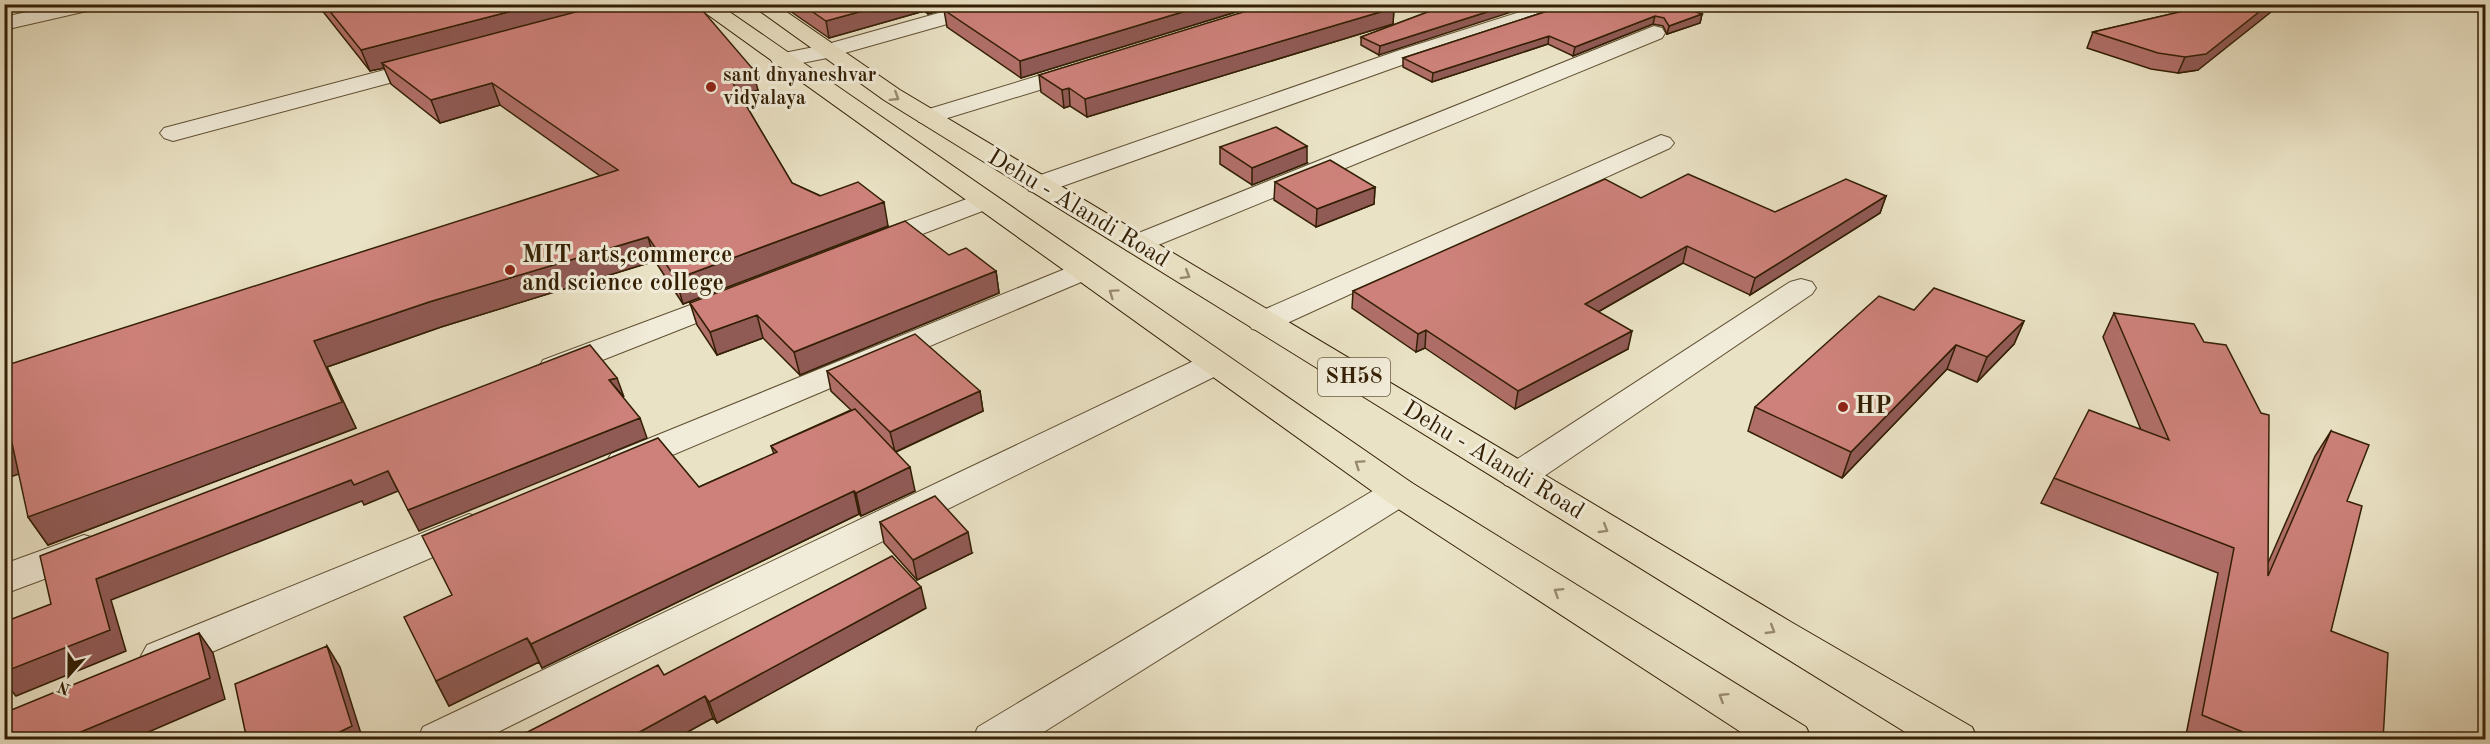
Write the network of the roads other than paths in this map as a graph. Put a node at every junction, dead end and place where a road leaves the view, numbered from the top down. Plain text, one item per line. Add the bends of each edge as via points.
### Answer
1 (93, 4) edge
2 (703, 4) edge
3 (760, 4) edge
4 (997, 4) edge
5 (1568, 4) edge
6 (4, 24) edge
7 (1654, 33) dead end
8 (827, 51) junction
9 (451, 59) edge
10 (782, 60) junction
11 (1106, 62) edge
12 (928, 117) junction
13 (173, 133) dead end
14 (1661, 143) dead end
15 (1039, 185) junction
16 (983, 201) junction
17 (1136, 244) junction
18 (849, 253) edge
19 (1082, 271) junction
20 (760, 287) edge
21 (1801, 288) dead end
22 (1263, 322) junction
23 (1214, 364) junction
24 (527, 377) edge
25 (598, 473) edge
26 (1518, 476) junction
27 (1399, 492) junction
28 (499, 515) edge
29 (116, 537) edge
30 (4, 580) edge
31 (136, 666) edge
32 (1768, 734) edge
33 (439, 740) edge
34 (994, 740) edge
35 (1956, 740) edge

1 - 6 street
2 - 10 main road, Dehu - Alandi Road / SH58
3 - 8 main road, Dehu - Alandi Road / SH58
4 - 8 street
5 - 15 street via 1405,56
7 - 17 street
8 - 10 street
8 -> 12 main road, Dehu - Alandi Road / SH58
9 - 13 street
10 - 16 main road, Dehu - Alandi Road / SH58
11 - 12 street
12 - 15 main road, Dehu - Alandi Road / SH58
14 - 22 street
15 - 17 main road, Dehu - Alandi Road / SH58
16 - 18 street
16 - 19 main road, Dehu - Alandi Road / SH58
17 -> 22 main road, Dehu - Alandi Road / SH58
23 -> 19 main road, Dehu - Alandi Road / SH58
19 - 25 street
20 - 24 street
21 - 26 street
22 - 26 main road, Dehu - Alandi Road / SH58
27 -> 23 main road, Dehu - Alandi Road / SH58
23 - 33 street
26 -> 35 main road, Dehu - Alandi Road / SH58
32 -> 27 main road, Dehu - Alandi Road / SH58
27 - 34 street
28 - 31 street
29 - 30 street

